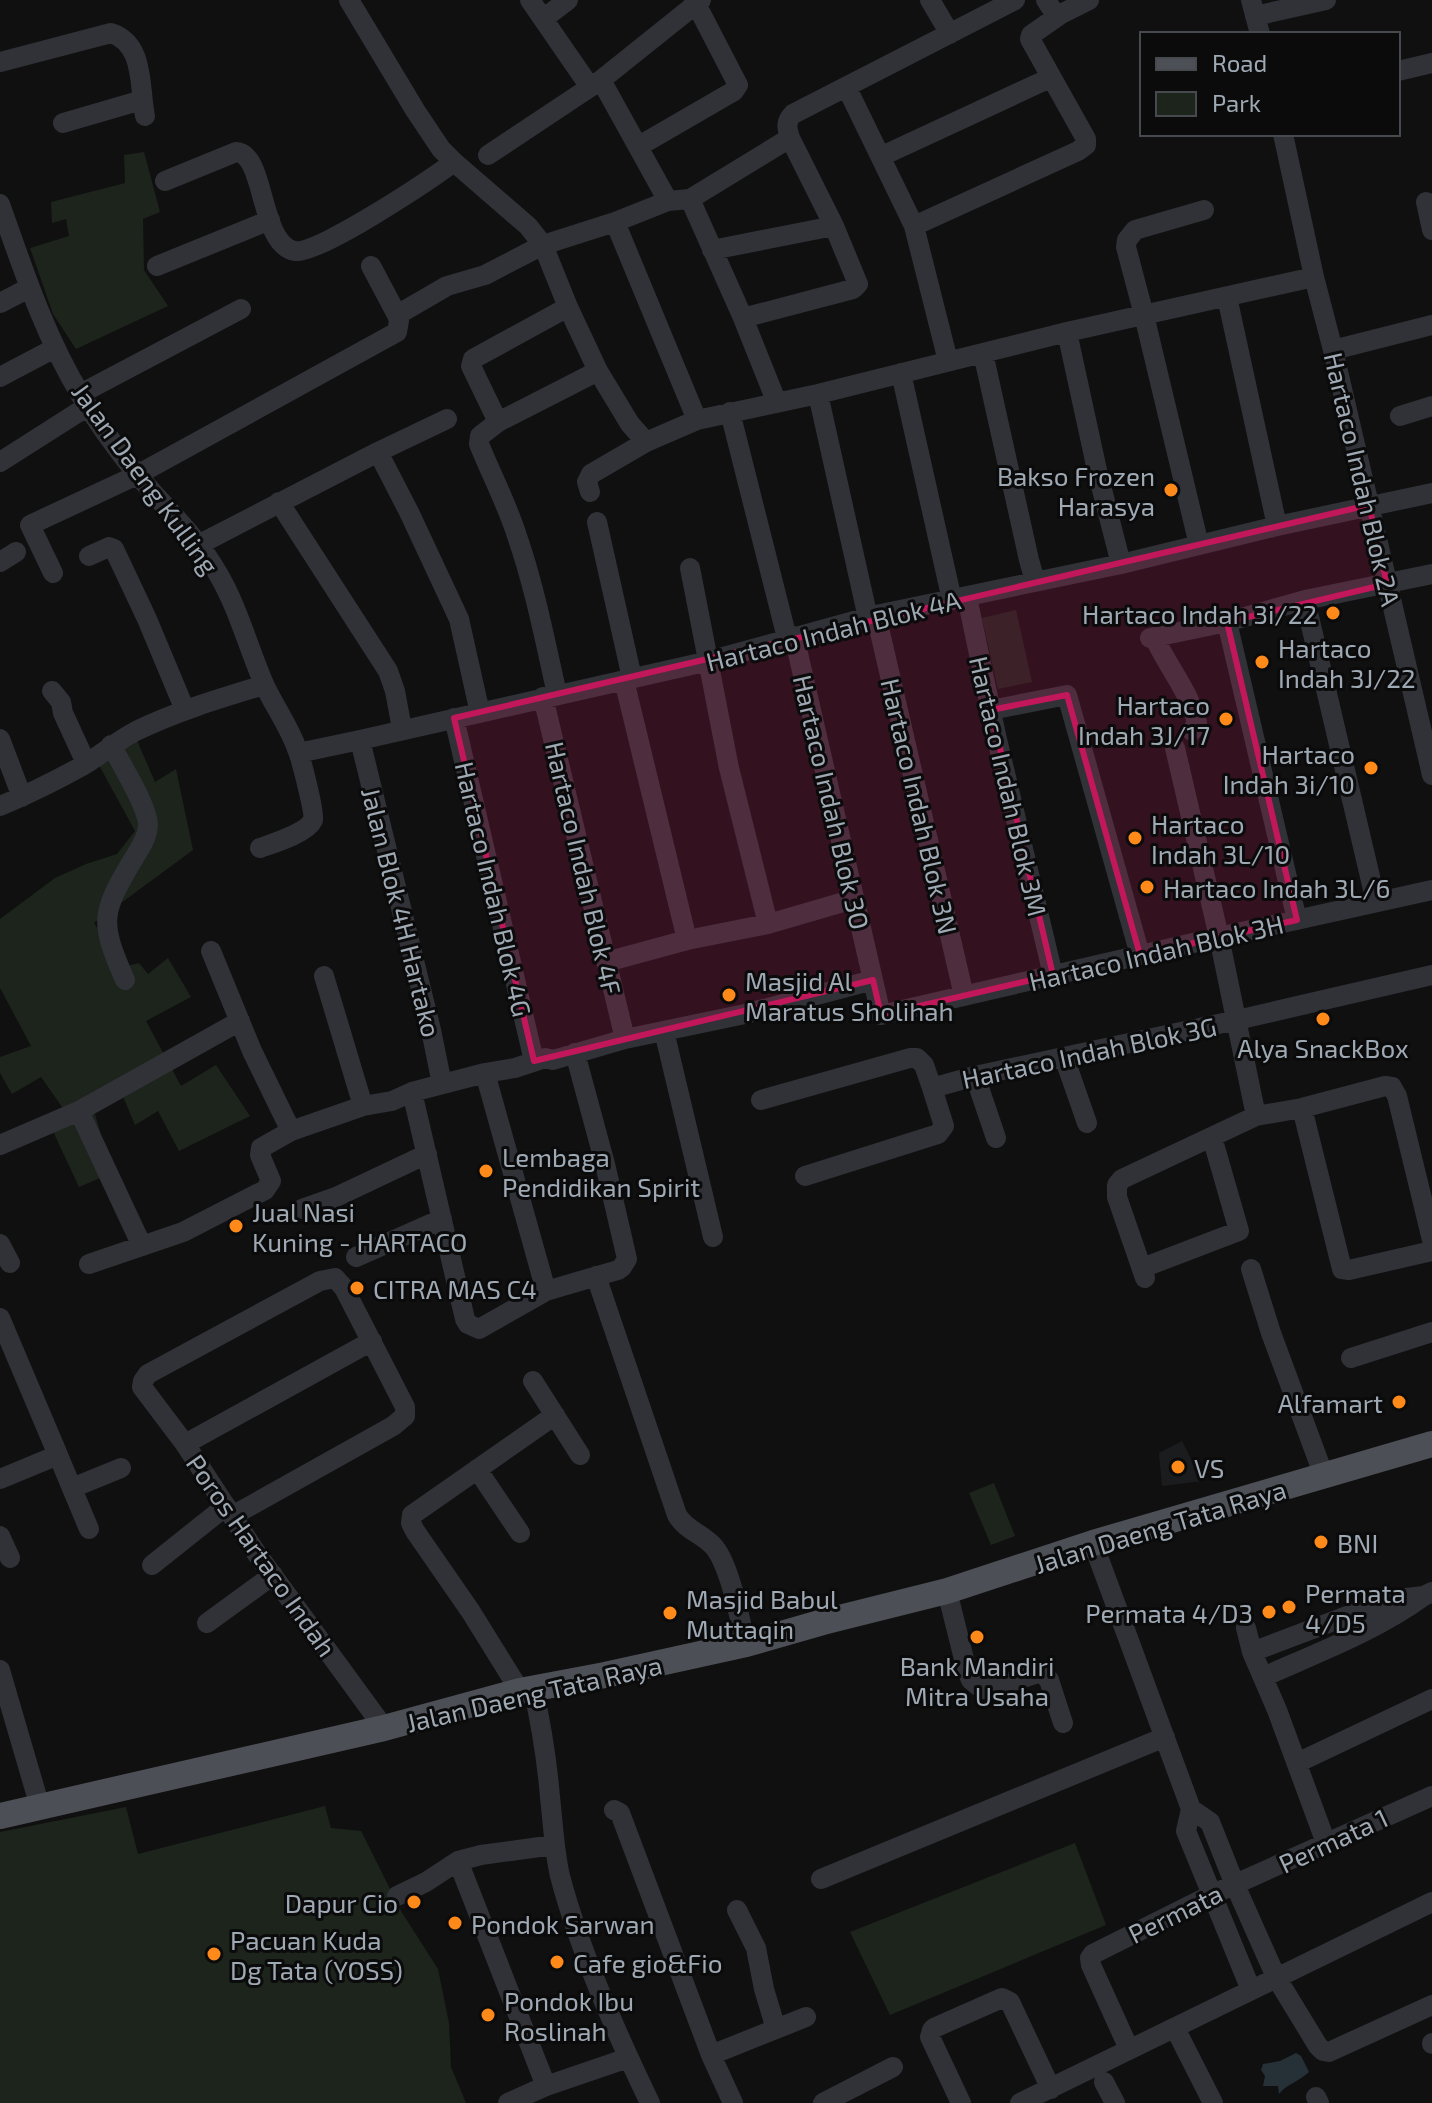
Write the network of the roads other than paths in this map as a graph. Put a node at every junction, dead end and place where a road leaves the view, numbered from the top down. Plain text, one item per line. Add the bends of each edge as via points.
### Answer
1 (349, 0) edge
2 (530, 0) edge
3 (568, 0) edge
4 (930, 0) edge
5 (1015, 0) edge
6 (1089, 0) edge
7 (1326, 0) edge
8 (697, 1) edge
9 (1053, 7) edge
10 (1256, 17) edge
11 (543, 19) junction
12 (950, 34) junction
13 (0, 62) edge
14 (1432, 63) edge
15 (1400, 71) edge
16 (1050, 78) junction
17 (596, 83) junction
18 (847, 88) junction
19 (63, 123) dead end
20 (1283, 136) edge
21 (790, 138) junction
22 (639, 146) junction
23 (488, 155) dead end
24 (882, 156) junction
25 (454, 162) junction
26 (165, 181) dead end
27 (690, 199) junction
28 (668, 201) junction
29 (1426, 202) dead end
30 (0, 204) edge
31 (1204, 210) dead end
32 (270, 220) junction
33 (615, 222) junction
34 (834, 226) junction
35 (914, 226) junction
36 (1432, 230) edge
37 (4, 231) edge
38 (543, 245) junction
39 (712, 250) junction
40 (157, 266) dead end
41 (371, 266) dead end
42 (1314, 277) junction
43 (29, 288) junction
44 (1227, 297) junction
45 (0, 303) edge
46 (568, 307) junction
47 (241, 309) dead end
48 (397, 315) junction
49 (1144, 315) junction
50 (743, 318) junction
51 (1432, 325) edge
52 (1067, 332) junction
53 (55, 348) junction
54 (1333, 350) junction
55 (983, 353) junction
56 (948, 361) junction
57 (598, 371) junction
58 (901, 373) junction
59 (0, 377) edge
60 (818, 394) junction
61 (84, 400) junction
62 (777, 403) junction
63 (1432, 406) edge
64 (730, 412) junction
65 (1400, 416) dead end
66 (447, 419) dead end
67 (697, 420) junction
68 (498, 422) junction
69 (646, 442) junction
70 (378, 452) junction
71 (0, 462) edge
72 (137, 475) junction
73 (590, 492) dead end
74 (1432, 493) edge
75 (279, 502) junction
76 (1369, 505) junction
77 (597, 522) dead end
78 (1277, 526) junction
79 (198, 545) junction
80 (1199, 545) junction
81 (89, 556) dead end
82 (1121, 564) junction
83 (690, 568) dead end
84 (53, 573) dead end
85 (1432, 574) edge
86 (1035, 581) junction
87 (1387, 584) junction
88 (960, 599) junction
89 (1305, 600) junction
90 (872, 617) junction
91 (1227, 622) junction
92 (791, 637) junction
93 (709, 661) junction
94 (628, 679) junction
95 (264, 685) junction
96 (52, 691) dead end
97 (550, 696) junction
98 (185, 710) junction
99 (991, 710) junction
100 (480, 713) junction
101 (454, 718) junction
102 (402, 729) junction
103 (1192, 731) dead end
104 (0, 739) edge
105 (360, 740) junction
106 (111, 745) junction
107 (1175, 748) dead end
108 (298, 750) junction
109 (86, 763) junction
110 (1432, 775) edge
111 (22, 797) junction
112 (0, 806) edge
113 (260, 848) dead end
114 (1432, 890) edge
115 (854, 899) junction
116 (1376, 902) junction
117 (1297, 920) junction
118 (768, 924) junction
119 (1219, 937) junction
120 (687, 940) junction
121 (211, 951) dead end
122 (1140, 955) junction
123 (606, 962) junction
124 (1053, 975) junction
125 (1432, 975) edge
126 (324, 976) dead end
127 (125, 980) dead end
128 (873, 980) junction
129 (964, 996) junction
130 (881, 1015) joint
131 (1237, 1020) junction
132 (240, 1021) junction
133 (664, 1031) junction
134 (625, 1039) junction
135 (575, 1053) junction
136 (1064, 1057) junction
137 (534, 1061) junction
138 (485, 1073) junction
139 (975, 1076) junction
140 (442, 1084) junction
141 (932, 1088) junction
142 (412, 1092) junction
143 (761, 1100) dead end
144 (363, 1106) junction
145 (1302, 1108) junction
146 (79, 1111) junction
147 (1256, 1116) junction
148 (1087, 1123) dead end
149 (291, 1131) junction
150 (1212, 1137) junction
151 (996, 1138) dead end
152 (0, 1145) edge
153 (427, 1154) junction
154 (805, 1176) dead end
155 (302, 1209) dead end
156 (442, 1219) junction
157 (713, 1237) dead end
158 (1432, 1240) edge
159 (142, 1246) junction
160 (1432, 1251) edge
161 (356, 1257) dead end
162 (89, 1264) dead end
163 (1251, 1269) dead end
164 (596, 1276) junction
165 (546, 1291) junction
166 (0, 1318) edge
167 (1432, 1332) edge
168 (372, 1341) junction
169 (1351, 1358) dead end
170 (533, 1381) dead end
171 (555, 1415) junction
172 (185, 1444) junction
173 (1432, 1444) edge
174 (58, 1455) junction
175 (580, 1455) dead end
176 (121, 1468) dead end
177 (477, 1469) junction
178 (1324, 1476) junction
179 (0, 1479) edge
180 (72, 1488) junction
181 (229, 1511) junction
182 (89, 1529) dead end
183 (520, 1533) dead end
184 (0, 1536) edge
185 (1093, 1543) junction
186 (10, 1558) dead end
187 (152, 1565) dead end
188 (273, 1575) junction
189 (947, 1591) junction
190 (1428, 1594) edge
191 (207, 1623) dead end
192 (1246, 1628) dead end
193 (746, 1644) junction
194 (1252, 1652) junction
195 (0, 1670) edge
196 (1263, 1677) junction
197 (526, 1689) junction
198 (1432, 1699) edge
199 (1063, 1723) dead end
200 (384, 1728) junction
201 (1165, 1737) junction
202 (1297, 1763) junction
203 (1432, 1796) edge
204 (40, 1807) junction
205 (1191, 1809) junction
206 (614, 1810) dead end
207 (0, 1816) edge
208 (1326, 1843) junction
209 (554, 1845) junction
210 (458, 1861) junction
211 (821, 1879) dead end
212 (1235, 1885) junction
213 (1211, 1895) junction
214 (397, 1896) dead end
215 (1432, 1902) edge
216 (737, 1910) dead end
217 (1276, 1977) junction
218 (1251, 1990) junction
219 (1432, 2005) edge
220 (806, 2017) dead end
221 (1175, 2028) junction
222 (776, 2029) junction
223 (1129, 2049) junction
224 (711, 2055) junction
225 (628, 2058) junction
226 (893, 2067) dead end
227 (1104, 2082) dead end
228 (546, 2086) junction
229 (1051, 2089) junction
230 (831, 2101) edge
231 (508, 2103) edge
232 (650, 2103) edge
233 (733, 2103) edge
234 (961, 2103) edge
235 (1020, 2103) edge
236 (1115, 2103) edge
237 (1213, 2103) edge

1 - 25 street via 415,110
2 - 11 street
3 - 11 street
4 - 12 street
5 - 12 street
6 - 9 street
7 - 10 street
8 - 17 street
8 - 22 street via 738,85
9 - 16 street via 1030,37
11 - 17 street
12 - 18 street
13 - 19 street via 111,33 122,36 135,54 144,108
14 - 15 street
16 - 24 street
16 - 35 street via 1086,145
17 - 22 street
17 - 23 street
18 - 21 street via 793,114 786,127
18 - 24 street
20 - 42 street, Hartaco Indah Blok 2A
21 - 27 street
21 - 34 street
22 - 28 street
24 - 35 street
25 - 32 street via 300,252 287,248
25 - 38 street
26 - 32 street via 241,152 253,169
27 - 28 street
27 - 39 street
28 - 33 street
29 - 36 street
30 - 37 street, Jalan Daeng Kulling
31 - 49 street via 1135,230 1127,240
32 - 40 street
33 - 38 street
33 - 67 street
34 - 39 street
34 - 50 street via 858,284
35 - 56 street
37 - 43 street, Jalan Daeng Kulling
38 - 46 street
38 - 48 street via 485,275 447,286
39 - 50 street
41 - 48 street
42 - 44 street
42 - 54 street, Hartaco Indah Blok 2A
43 - 45 street
43 - 53 street, Jalan Daeng Kulling
44 - 49 street
44 - 78 street
46 - 57 street
46 - 68 street via 473,359 471,366
47 - 61 street
48 - 72 street via 393,335
49 - 52 street
49 - 80 street
50 - 62 street
51 - 54 street
52 - 55 street
52 - 82 street
53 - 59 street
53 - 61 street, Jalan Daeng Kulling
54 - 76 street, Hartaco Indah Blok 2A
55 - 56 street
55 - 86 street
56 - 58 street
57 - 68 street
57 - 69 street
58 - 60 street
58 - 88 street, Hartaco Indah Blok 3M
60 - 62 street
60 - 90 street, Hartaco Indah Blok 3N
61 - 71 street
61 - 72 street, Jalan Daeng Kulling
62 - 64 street
63 - 65 street
64 - 67 street
64 - 92 street, Hartaco Indah Blok 3O
66 - 70 street
67 - 69 street
68 - 97 street, Hartaco Indah Blok 4F via 480,436 479,444 524,555
69 - 73 street via 591,474
70 - 75 street
70 - 100 street via 459,619
72 - 79 street, Jalan Daeng Kulling
72 - 84 street via 30,525
74 - 76 street, Hartaco Indah Blok 4A
75 - 79 street
75 - 102 street via 388,671
76 - 78 street, Hartaco Indah Blok 4A
76 - 87 street, Hartaco Indah Blok 2A
77 - 94 street
78 - 80 street, Hartaco Indah Blok 4A
79 - 95 street, Jalan Daeng Kulling via 229,596
80 - 82 street, Hartaco Indah Blok 4A
81 - 98 street via 114,548
82 - 86 street, Hartaco Indah Blok 4A
83 - 93 street
85 - 87 street
86 - 88 street, Hartaco Indah Blok 4A
87 - 89 street
87 - 110 street, Hartaco Indah Blok 2A
88 - 90 street, Hartaco Indah Blok 4A
88 - 99 street, Hartaco Indah Blok 3M
89 - 91 street
89 - 116 street
90 - 92 street, Hartaco Indah Blok 4A
90 - 129 street, Hartaco Indah Blok 3N
91 - 103 street via 1152,637 1192,705 1197,723
91 - 117 street
92 - 93 street, Hartaco Indah Blok 4A
92 - 115 street, Hartaco Indah Blok 3O
93 - 94 street, Hartaco Indah Blok 4A
93 - 118 street
94 - 97 street, Hartaco Indah Blok 4A
94 - 120 street
95 - 98 street
95 - 108 street, Jalan Daeng Kulling
96 - 109 street
97 - 100 street, Hartaco Indah Blok 4A
97 - 123 street, Hartaco Indah Blok 4F
98 - 106 street
99 - 122 street via 1067,695
99 - 124 street, Hartaco Indah Blok 3M
100 - 101 street, Hartaco Indah Blok 4A
101 - 102 street, Hartaco Indah Blok 4A
101 - 137 street, Hartaco Indah Blok 4G
102 - 105 street, Hartaco Indah Blok 4A
104 - 111 street
105 - 108 street, Hartaco Indah Blok 4A
105 - 140 street, Jalan Blok 4H Hartako
106 - 109 street
106 - 127 street via 144,809 148,829 106,918 111,949
107 - 119 street
108 - 113 street, Jalan Daeng Kulling via 314,818 307,828
109 - 111 street
111 - 112 street
114 - 116 street, Hartaco Indah Blok 3H
115 - 118 street
115 - 128 street, Hartaco Indah Blok 3O
116 - 117 street, Hartaco Indah Blok 3H
117 - 119 street, Hartaco Indah Blok 3H
118 - 120 street
119 - 122 street, Hartaco Indah Blok 3H
119 - 131 street
120 - 123 street
121 - 132 street
122 - 124 street, Hartaco Indah Blok 3H
123 - 134 street, Hartaco Indah Blok 4F
124 - 129 street, Hartaco Indah Blok 3H
125 - 131 street, Hartaco Indah Blok 3G
126 - 144 street
128 - 130 street, Hartaco Indah Blok 3O
128 - 133 street
129 - 130 street, Hartaco Indah Blok 3H
131 - 136 street, Hartaco Indah Blok 3G
131 - 147 street
132 - 146 street
132 - 149 street
133 - 134 street
133 - 157 street
134 - 135 street
135 - 137 street
135 - 164 street via 627,1255 622,1267
136 - 139 street, Hartaco Indah Blok 3G
136 - 148 street
137 - 138 street
138 - 140 street
138 - 165 street
139 - 141 street, Hartaco Indah Blok 3G
139 - 151 street
140 - 142 street
141 - 143 street via 924,1065 910,1058
141 - 154 street, Hartaco Indah Blok 3G via 944,1126 938,1134
142 - 144 street
142 - 153 street
144 - 149 street
145 - 147 street
145 - 158 street via 1392,1087
145 - 160 street via 1342,1269
146 - 152 street
146 - 159 street
147 - 150 street
149 - 159 street via 259,1151 271,1177 265,1190 183,1232
150 - 150 street via 1117,1185 1144,1273 1239,1231
153 - 155 street
153 - 156 street
156 - 161 street
156 - 165 street via 468,1324 483,1327
159 - 162 street
163 - 178 street
164 - 165 street
164 - 193 street via 677,1515 714,1546 721,1559
166 - 174 street
167 - 169 street
168 - 172 street
168 - 172 street, Poros Hartaco Indah via 340,1282 329,1278 148,1374 144,1391
168 - 181 street via 405,1416
170 - 171 street
171 - 175 street
171 - 177 street
172 - 181 street, Poros Hartaco Indah
173 - 178 main road, Jalan Daeng Tata Raya
174 - 179 street
174 - 180 street
176 - 180 street
177 - 183 street
177 - 197 street via 412,1515 411,1523
178 - 185 main road, Jalan Daeng Tata Raya
180 - 182 street
181 - 187 street
181 - 188 street, Poros Hartaco Indah
184 - 186 street
185 - 189 main road, Jalan Daeng Tata Raya
185 - 201 street
188 - 191 street
188 - 200 street, Poros Hartaco Indah
189 - 193 main road, Jalan Daeng Tata Raya
189 - 199 street via 967,1671 977,1687 993,1688 1041,1672 1049,1680
190 - 194 street via 1368,1608
190 - 196 street via 1376,1626
192 - 194 street
193 - 197 main road, Jalan Daeng Tata Raya
194 - 196 street
195 - 204 street
196 - 202 street
197 - 200 main road, Jalan Daeng Tata Raya
197 - 209 street via 543,1732
198 - 202 street
200 - 204 main road, Jalan Daeng Tata Raya
201 - 205 street
201 - 211 street
202 - 208 street
203 - 208 street, Permata 1
204 - 207 main road, Jalan Daeng Tata Raya
205 - 212 street via 1210,1822
205 - 213 street via 1186,1831
206 - 224 street via 620,1813
208 - 212 street, Permata 1
209 - 210 street
209 - 225 street via 575,1922
210 - 214 street
210 - 228 street
212 - 213 street, Permata
212 - 217 street, Permata
213 - 218 street
213 - 223 street, Permata via 1093,1954 1091,1965
215 - 217 street
216 - 222 street via 756,1948
217 - 218 street
217 - 219 street, Permata via 1318,2046 1329,2052
218 - 221 street
220 - 222 street
221 - 223 street
221 - 237 street
222 - 224 street
223 - 229 street
224 - 233 street
225 - 228 street
225 - 232 street
226 - 230 street
227 - 236 street
228 - 231 street
229 - 234 street via 1010,2002 1002,1998 932,2030 930,2037
229 - 235 street

